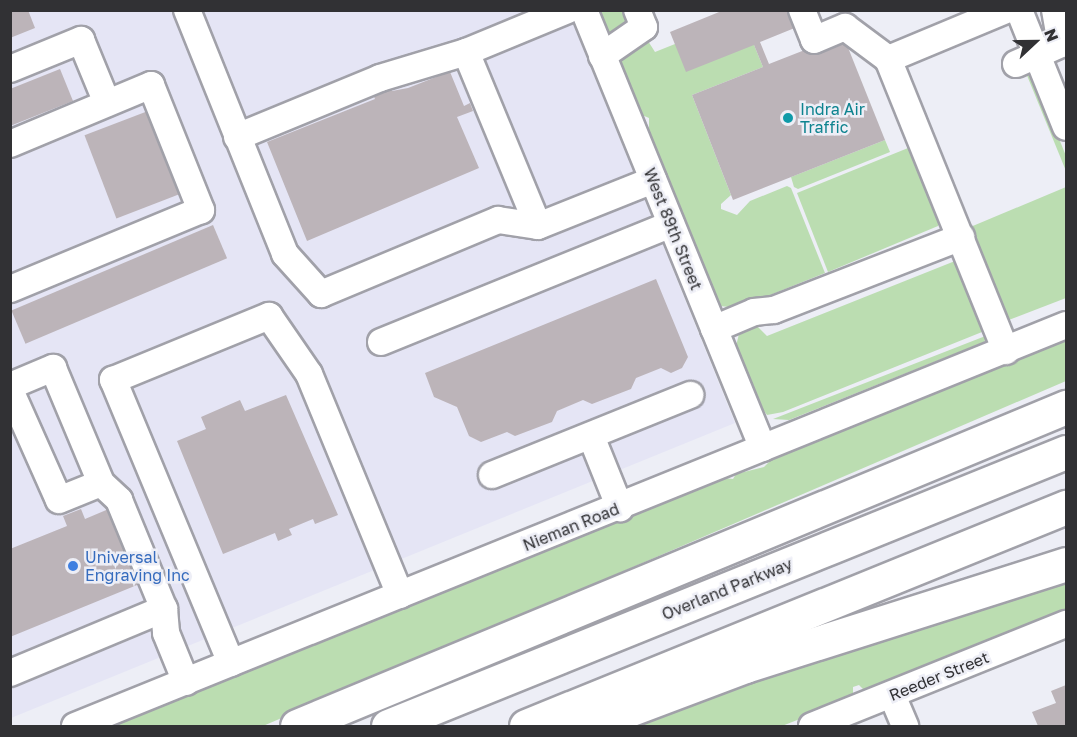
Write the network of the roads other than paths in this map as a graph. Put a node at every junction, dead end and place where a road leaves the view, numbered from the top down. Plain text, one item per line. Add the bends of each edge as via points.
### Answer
1 (187, 10) edge
2 (567, 10) edge
3 (584, 10) edge
4 (802, 10) edge
5 (1006, 10) edge
6 (1019, 10) edge
7 (1054, 10) edge
8 (640, 11) edge
9 (466, 52) junction
10 (602, 56) junction
11 (888, 59) junction
12 (1026, 59) junction
13 (10, 69) edge
14 (107, 103) junction
15 (1064, 113) edge
16 (237, 137) junction
17 (10, 144) edge
18 (653, 180) junction
19 (671, 224) junction
20 (538, 226) junction
21 (961, 237) junction
22 (10, 289) edge
23 (1066, 325) edge
24 (714, 329) junction
25 (381, 342) dead end
26 (1006, 351) junction
27 (10, 388) edge
28 (690, 395) dead end
29 (1066, 407) edge
30 (591, 436) junction
31 (763, 448) junction
32 (1066, 452) edge
33 (492, 475) dead end
34 (101, 483) junction
35 (1066, 507) edge
36 (620, 508) junction
37 (1066, 564) edge
38 (400, 595) junction
39 (164, 609) junction
40 (1066, 624) edge
41 (231, 663) junction
42 (10, 673) edge
43 (186, 682) junction
44 (892, 695) junction
45 (575, 707) junction
46 (75, 726) edge
47 (297, 726) edge
48 (388, 726) edge
49 (526, 726) edge
50 (812, 726) edge
51 (905, 726) edge

1 - 16 street
2 - 9 street
3 - 10 street, West 89th Street
4 - 11 street via 814,40 845,27
5 - 11 street
6 - 12 street
7 - 12 street via 1061,44
8 - 10 street via 645,27
9 - 16 street via 380,78
9 - 20 street
10 - 18 street, West 89th Street
11 - 21 street
12 - 15 street
13 - 14 street via 81,40
14 - 17 street
14 - 22 street via 151,85 201,210
16 - 20 street via 285,254 321,294 498,220
18 - 19 street, West 89th Street
18 - 20 street
19 - 24 street, West 89th Street
19 - 25 street
21 - 24 street via 774,310 754,312
21 - 26 street
23 - 26 street, Nieman Road
24 - 31 street, West 89th Street
26 - 31 street, Nieman Road
27 - 34 street via 59,500
27 - 34 street via 53,368
28 - 30 street
29 - 47 highway
30 - 33 street
30 - 36 street
31 - 36 street, Nieman Road
32 - 48 highway, Overland Parkway
34 - 39 street via 120,500
35 - 45 highway
36 - 38 street, Nieman Road
37 - 45 highway via 745,666 599,721
38 - 41 street, Nieman Road
38 - 41 street via 309,374 269,316 113,380
39 - 42 street
39 - 43 street via 166,633
40 - 44 street, Reeder Street
41 - 43 street, Nieman Road
43 - 46 street, Nieman Road
44 - 50 street, Reeder Street
44 - 51 street
45 - 49 highway

